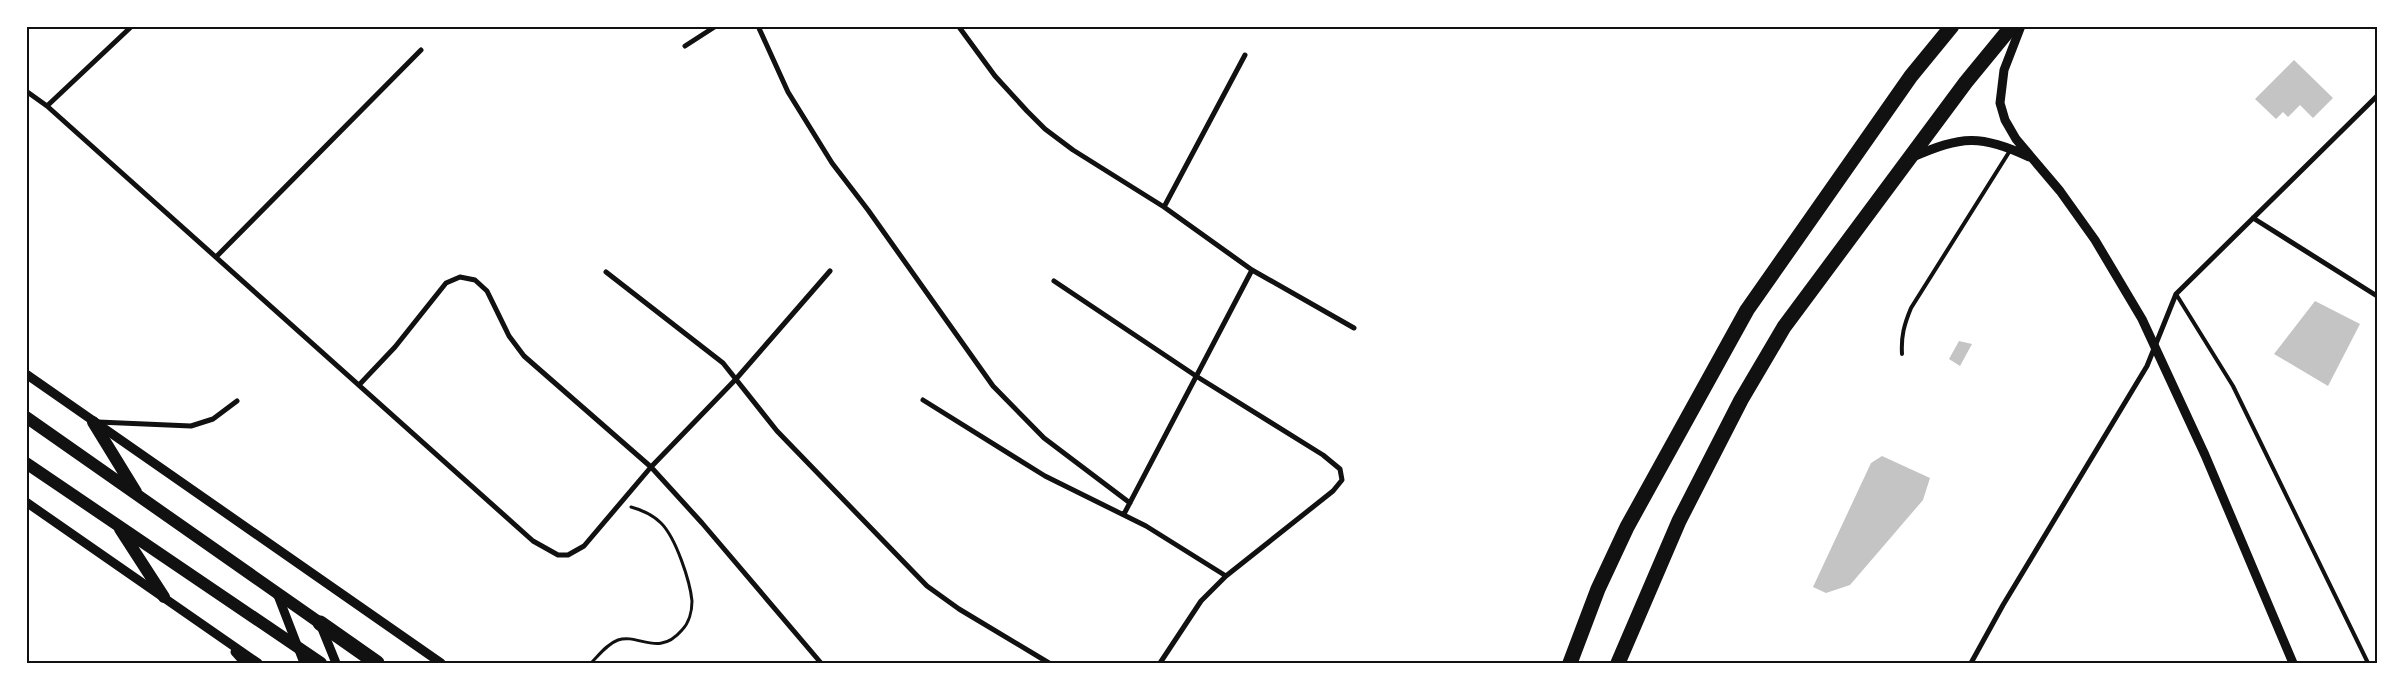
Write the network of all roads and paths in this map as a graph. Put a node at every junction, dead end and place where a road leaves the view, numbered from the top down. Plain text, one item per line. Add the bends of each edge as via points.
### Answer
1 (132, 26) edge
2 (716, 26) edge
3 (758, 26) edge
4 (1952, 26) edge
5 (2012, 26) edge
6 (2021, 26) edge
7 (959, 27) edge
8 (685, 46) dead end
9 (421, 50) dead end
10 (1245, 55) dead end
11 (26, 91) edge
12 (2377, 96) edge
13 (47, 106) junction
14 (2011, 149) junction
15 (1909, 158) junction
16 (2033, 160) junction
17 (1164, 207) junction
18 (2253, 218) junction
19 (216, 257) junction
20 (1252, 270) junction
21 (830, 271) dead end
22 (606, 272) dead end
23 (1054, 281) dead end
24 (2176, 294) junction
25 (2377, 296) edge
26 (1354, 328) dead end
27 (2156, 347) junction
28 (1902, 354) dead end
29 (26, 374) edge
30 (1196, 376) junction
31 (736, 379) junction
32 (359, 385) junction
33 (923, 400) dead end
34 (238, 401) dead end
35 (26, 417) edge
36 (93, 422) junction
37 (26, 463) edge
38 (651, 467) junction
39 (139, 496) junction
40 (26, 502) edge
41 (1130, 503) junction
42 (618, 505) junction
43 (1124, 514) junction
44 (118, 525) junction
45 (1226, 576) junction
46 (276, 590) junction
47 (164, 597) junction
48 (320, 624) junction
49 (222, 640) junction
50 (297, 646) junction
51 (245, 663) edge
52 (258, 663) edge
53 (304, 663) edge
54 (321, 663) edge
55 (336, 663) edge
56 (377, 663) edge
57 (441, 663) edge
58 (591, 663) edge
59 (821, 663) edge
60 (1050, 663) edge
61 (1160, 663) edge
62 (1570, 663) edge
63 (1618, 663) edge
64 (1971, 663) edge
65 (2293, 663) edge
66 (2368, 663) edge

1 - 13 street
2 - 8 street
3 - 41 street via 788,92 832,163 993,386 1044,438
4 - 62 highway via 1911,76 1747,310 1627,526 1598,589
5 - 15 highway
6 - 16 street via 2004,70 2000,103 2016,139
7 - 17 street via 995,76 1045,129
9 - 19 street
10 - 17 street
11 - 13 street
12 - 18 street
13 - 19 street
14 - 15 street via 1966,139 1937,146
14 - 16 street
14 - 28 lane via 1911,308 1902,333
15 - 63 highway via 1784,327 1741,400 1679,521
16 - 27 street via 2095,240
17 - 20 street
18 - 24 street
18 - 25 street
19 - 32 street
20 - 26 street
20 - 30 street
21 - 31 street
22 - 31 street via 723,363
23 - 30 street
24 - 27 street
24 - 66 lane via 2233,386
27 - 64 street
27 - 65 street
29 - 36 street
30 - 41 street
30 - 45 street via 1323,455 1338,466 1342,474 1342,480 1333,491
31 - 38 street
31 - 60 street via 777,431 927,586
32 - 38 street via 395,347 446,283 468,278 486,291 509,336 524,356
32 - 42 street via 550,552 558,555 577,552
33 - 43 street via 1045,476
34 - 36 street via 214,419 191,426
35 - 39 main road
36 - 39 main road
36 - 57 street
37 - 44 main road
38 - 42 street
38 - 59 street
39 - 46 main road
40 - 47 street
41 - 43 street
42 - 58 path via 648,513 671,535 678,549 692,601 691,609 682,630 667,641 647,644 620,639
43 - 45 street
44 - 47 main road
44 - 50 main road
45 - 61 street via 1201,602
46 - 48 main road
46 - 50 street
47 - 49 street
48 - 55 street
48 - 56 highway
49 - 51 street
49 - 52 street
50 - 53 street
50 - 54 main road

